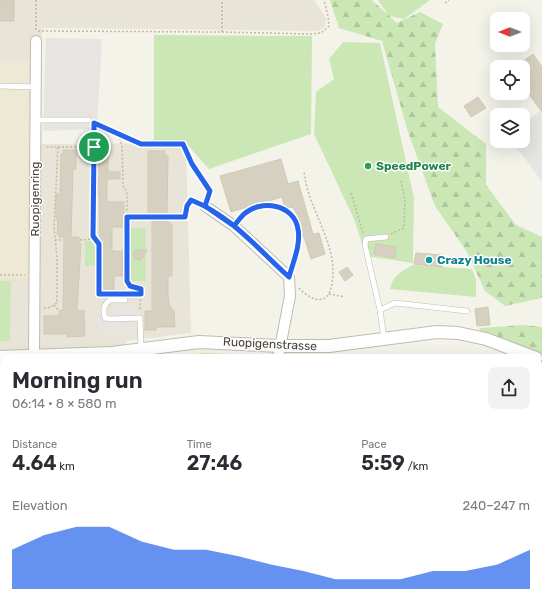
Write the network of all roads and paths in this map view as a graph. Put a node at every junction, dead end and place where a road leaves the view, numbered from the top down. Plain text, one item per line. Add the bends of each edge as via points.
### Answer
1 (36, 0) edge
2 (222, 0) edge
3 (324, 0) edge
4 (449, 0) edge
5 (445, 3) dead end
6 (222, 32) junction
7 (36, 41) dead end
8 (0, 86) edge
9 (36, 87) junction
10 (35, 120) junction
11 (92, 122) junction
12 (119, 134) junction
13 (35, 147) junction
14 (58, 147) junction
15 (94, 147) junction
16 (304, 172) dead end
17 (401, 180) dead end
18 (352, 193) dead end
19 (205, 206) junction
20 (127, 217) junction
21 (234, 226) junction
22 (93, 236) junction
23 (386, 237) joint
24 (366, 239) junction
25 (54, 240) junction
26 (64, 240) dead end
27 (80, 240) dead end
28 (29, 274) dead end
29 (0, 275) edge
30 (290, 281) junction
31 (107, 294) dead end
32 (123, 294) dead end
33 (141, 294) junction
34 (329, 294) junction
35 (345, 298) dead end
36 (125, 300) dead end
37 (54, 305) junction
38 (34, 308) junction
39 (380, 310) junction
40 (59, 311) dead end
41 (467, 311) dead end
42 (140, 318) junction
43 (384, 339) junction
44 (141, 350) junction
45 (279, 352) edge
46 (34, 354) edge
47 (93, 354) edge
48 (527, 354) edge

1 - 6 path via 36,31
2 - 6 path
3 - 6 path via 329,26 321,33
4 - 5 path
7 - 9 street, Ruopigenring
8 - 9 lane
9 - 10 street, Ruopigenring
10 - 11 lane
10 - 13 street, Ruopigenring
11 - 12 path
11 - 15 path
12 - 19 path via 141,144 183,144 192,164 210,191
12 - 20 path via 123,186 127,192
13 - 14 path
13 - 38 street, Ruopigenring
14 - 15 path
14 - 25 path
15 - 22 path
16 - 34 path via 307,192 328,241 333,264
17 - 23 path via 405,200 404,228
18 - 24 path
19 - 20 path via 191,200 185,217
19 - 21 street
20 - 33 path via 127,281 130,286 141,289
21 - 30 street
21 - 30 lane via 245,213 266,206 277,206 291,214 297,224 299,242
22 - 27 path via 92,239
22 - 31 path via 99,244 99,294
23 - 24 lane
24 - 39 lane via 365,245
25 - 26 path
25 - 37 path via 57,258 57,303
28 - 29 path
30 - 34 path via 308,297 317,300
30 - 45 street via 290,296
32 - 33 path
33 - 42 path
34 - 35 path
36 - 42 lane via 110,300 106,303 103,313 105,318
37 - 38 path via 48,308
37 - 40 path
38 - 46 street, Ruopigenring
39 - 41 lane via 395,303
39 - 43 lane
42 - 44 lane
43 - 45 street, Ruopigenstrasse
43 - 48 street, Ruopigenstrasse via 426,333 458,333 486,338
44 - 45 street, Ruopigenstrasse via 216,342
44 - 47 street, Ruopigenstrasse

